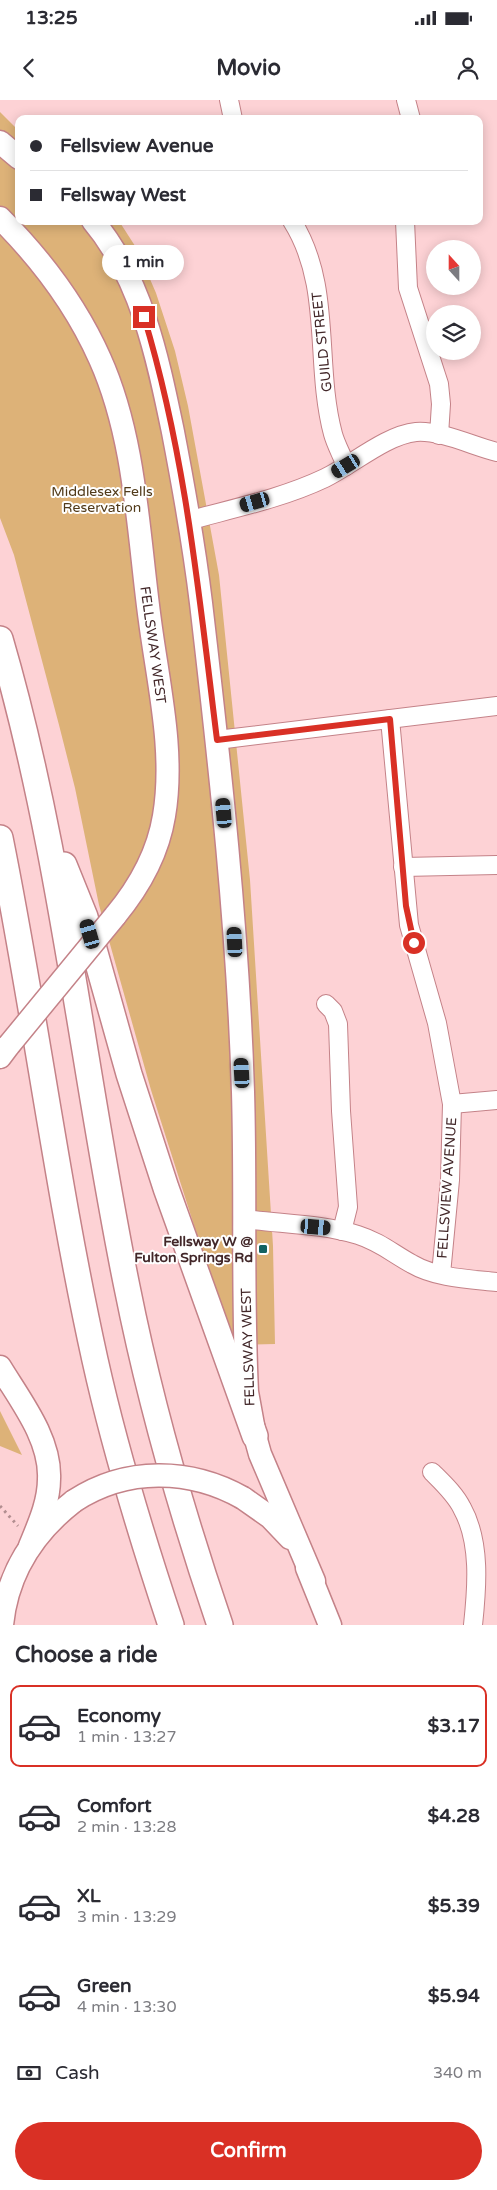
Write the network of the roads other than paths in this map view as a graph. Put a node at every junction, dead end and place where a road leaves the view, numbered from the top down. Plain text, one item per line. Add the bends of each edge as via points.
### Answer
1 (229, 100) edge
2 (406, 100) edge
3 (231, 115) edge
4 (410, 115) edge
5 (0, 142) edge
6 (15, 155) edge
7 (0, 218) edge
8 (96, 225) edge
9 (294, 225) edge
10 (405, 225) edge
11 (439, 435) junction
12 (497, 452) edge
13 (346, 466) junction
14 (190, 520) junction
15 (0, 639) edge
16 (497, 706) edge
17 (390, 719) junction
18 (217, 740) junction
19 (40, 802) junction
20 (0, 838) edge
21 (497, 865) edge
22 (402, 867) junction
23 (326, 1004) dead end
24 (5, 1051) edge
25 (497, 1100) edge
26 (452, 1104) junction
27 (245, 1219) junction
28 (342, 1231) junction
29 (441, 1274) junction
30 (497, 1282) edge
31 (0, 1367) edge
32 (255, 1436) junction
33 (432, 1472) dead end
34 (30, 1546) junction
35 (19, 1566) junction
36 (314, 1581) junction
37 (0, 1588) edge
38 (2, 1625) edge
39 (171, 1625) edge
40 (220, 1625) edge
41 (330, 1625) edge
42 (473, 1625) edge

1 - 3 street
2 - 4 street
5 - 6 main road
7 - 24 main road, FELLSWAY WEST, bridge via 44,266 85,329 108,380 126,434 164,728 168,785 164,816 152,858 139,884
8 - 14 main road, FELLSWAY WEST via 113,248 140,307 164,391
9 - 13 street, GUILD STREET via 305,243 313,268 322,323 332,431
10 - 11 street via 408,288 439,384
11 - 12 street
11 - 13 street via 424,432 404,434
13 - 14 street via 302,487
14 - 18 main road, FELLSWAY WEST
15 - 19 highway
16 - 17 street
17 - 18 street
17 - 22 street, FELLSVIEW AVENUE
18 - 27 main road, FELLSWAY WEST via 234,924 243,1092
19 - 32 highway via 85,917 129,1074
19 - 40 highway via 140,1351 168,1462
20 - 39 highway via 95,1360 124,1476
21 - 22 street
22 - 26 street, FELLSVIEW AVENUE via 409,925 437,1023
23 - 28 street via 338,1024 348,1207
25 - 26 street
26 - 29 street, FELLSVIEW AVENUE via 450,1180
27 - 28 street
27 - 32 main road, FELLSWAY WEST via 245,1358
28 - 29 street via 384,1244 412,1264
29 - 30 street
31 - 34 main road via 39,1435 47,1460 47,1495
32 - 36 main road, FELLSWAY WEST
33 - 42 street via 463,1509 471,1535 477,1565
34 - 35 main road
34 - 36 main road, bridge via 52,1519 74,1501 111,1483 163,1475 200,1480 244,1498 285,1533
35 - 37 main road
35 - 38 main road via 9,1590
36 - 41 main road

